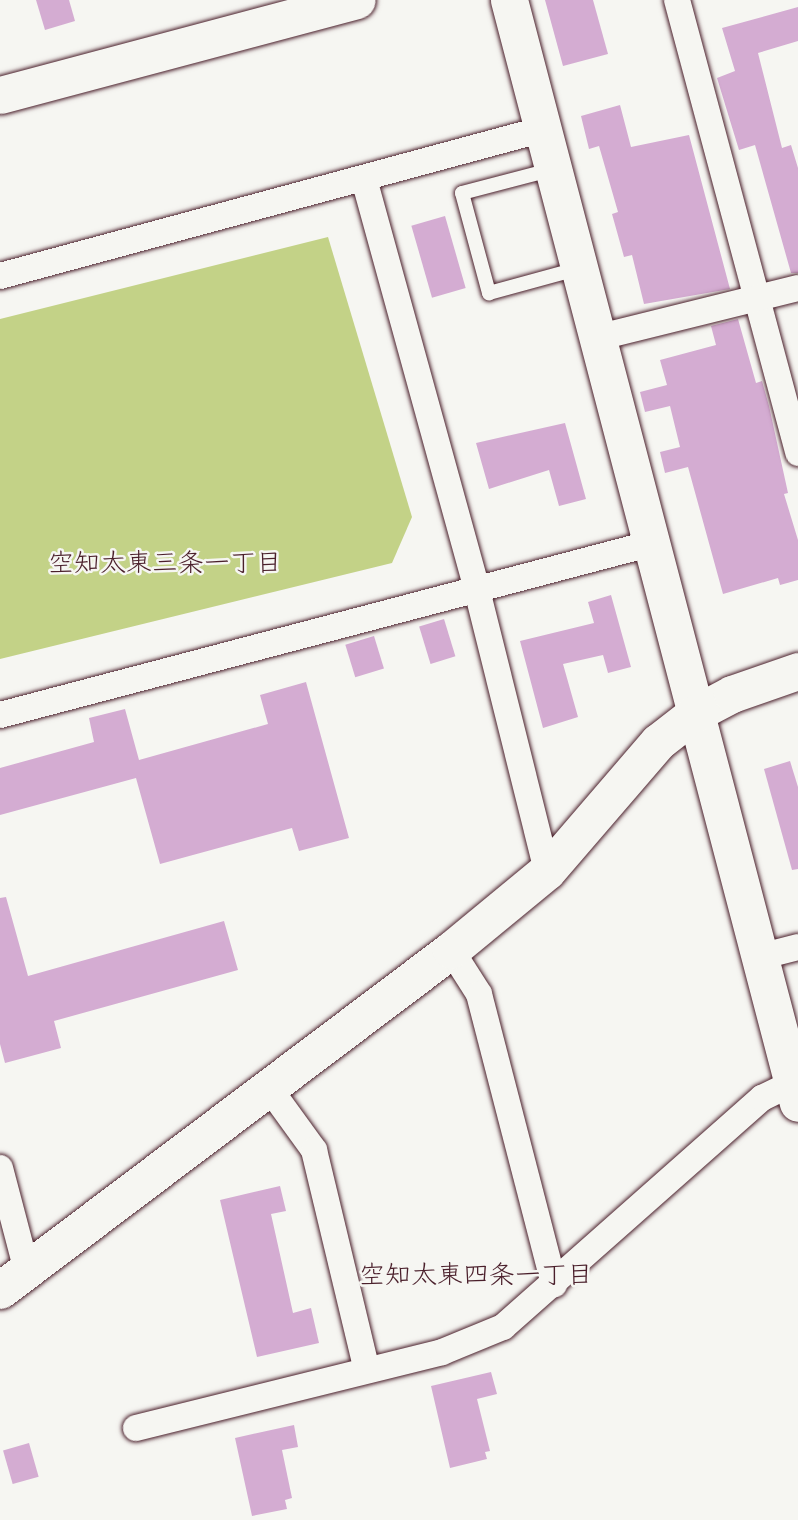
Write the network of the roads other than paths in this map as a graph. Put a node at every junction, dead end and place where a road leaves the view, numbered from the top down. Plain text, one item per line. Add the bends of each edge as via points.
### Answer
1 (357, 0) edge
2 (509, 0) edge
3 (677, 0) edge
4 (289, 9) edge
5 (0, 95) edge
6 (540, 130) junction
7 (550, 170) junction
8 (364, 179) junction
9 (577, 269) junction
10 (0, 276) edge
11 (798, 288) edge
12 (757, 299) junction
13 (596, 338) junction
14 (798, 453) edge
15 (649, 544) junction
16 (477, 590) junction
17 (798, 671) edge
18 (694, 714) junction
19 (0, 715) edge
20 (547, 872) junction
21 (798, 947) edge
22 (452, 950) junction
23 (759, 957) junction
24 (269, 1088) junction
25 (795, 1093) edge
26 (0, 1168) edge
27 (14, 1281) edge
28 (555, 1284) junction
29 (368, 1370) junction
30 (136, 1428) dead end

1 - 4 street
2 - 6 street
3 - 12 street
4 - 5 street
6 - 7 street
6 - 8 street
7 - 9 street
7 - 9 lane via 462,193 489,293
8 - 10 street
8 - 16 street
9 - 13 street
11 - 12 street
12 - 13 street
12 - 14 street
13 - 15 street
15 - 16 street
15 - 18 street
16 - 19 street
16 - 20 street
17 - 18 street via 732,694
18 - 20 street via 658,741
18 - 23 street
20 - 22 street
21 - 23 street
22 - 24 street
22 - 28 street via 479,994
23 - 25 street
24 - 27 street
24 - 29 street via 314,1150
25 - 28 street via 762,1098
26 - 27 street
28 - 29 street via 503,1327 442,1352
29 - 30 street

